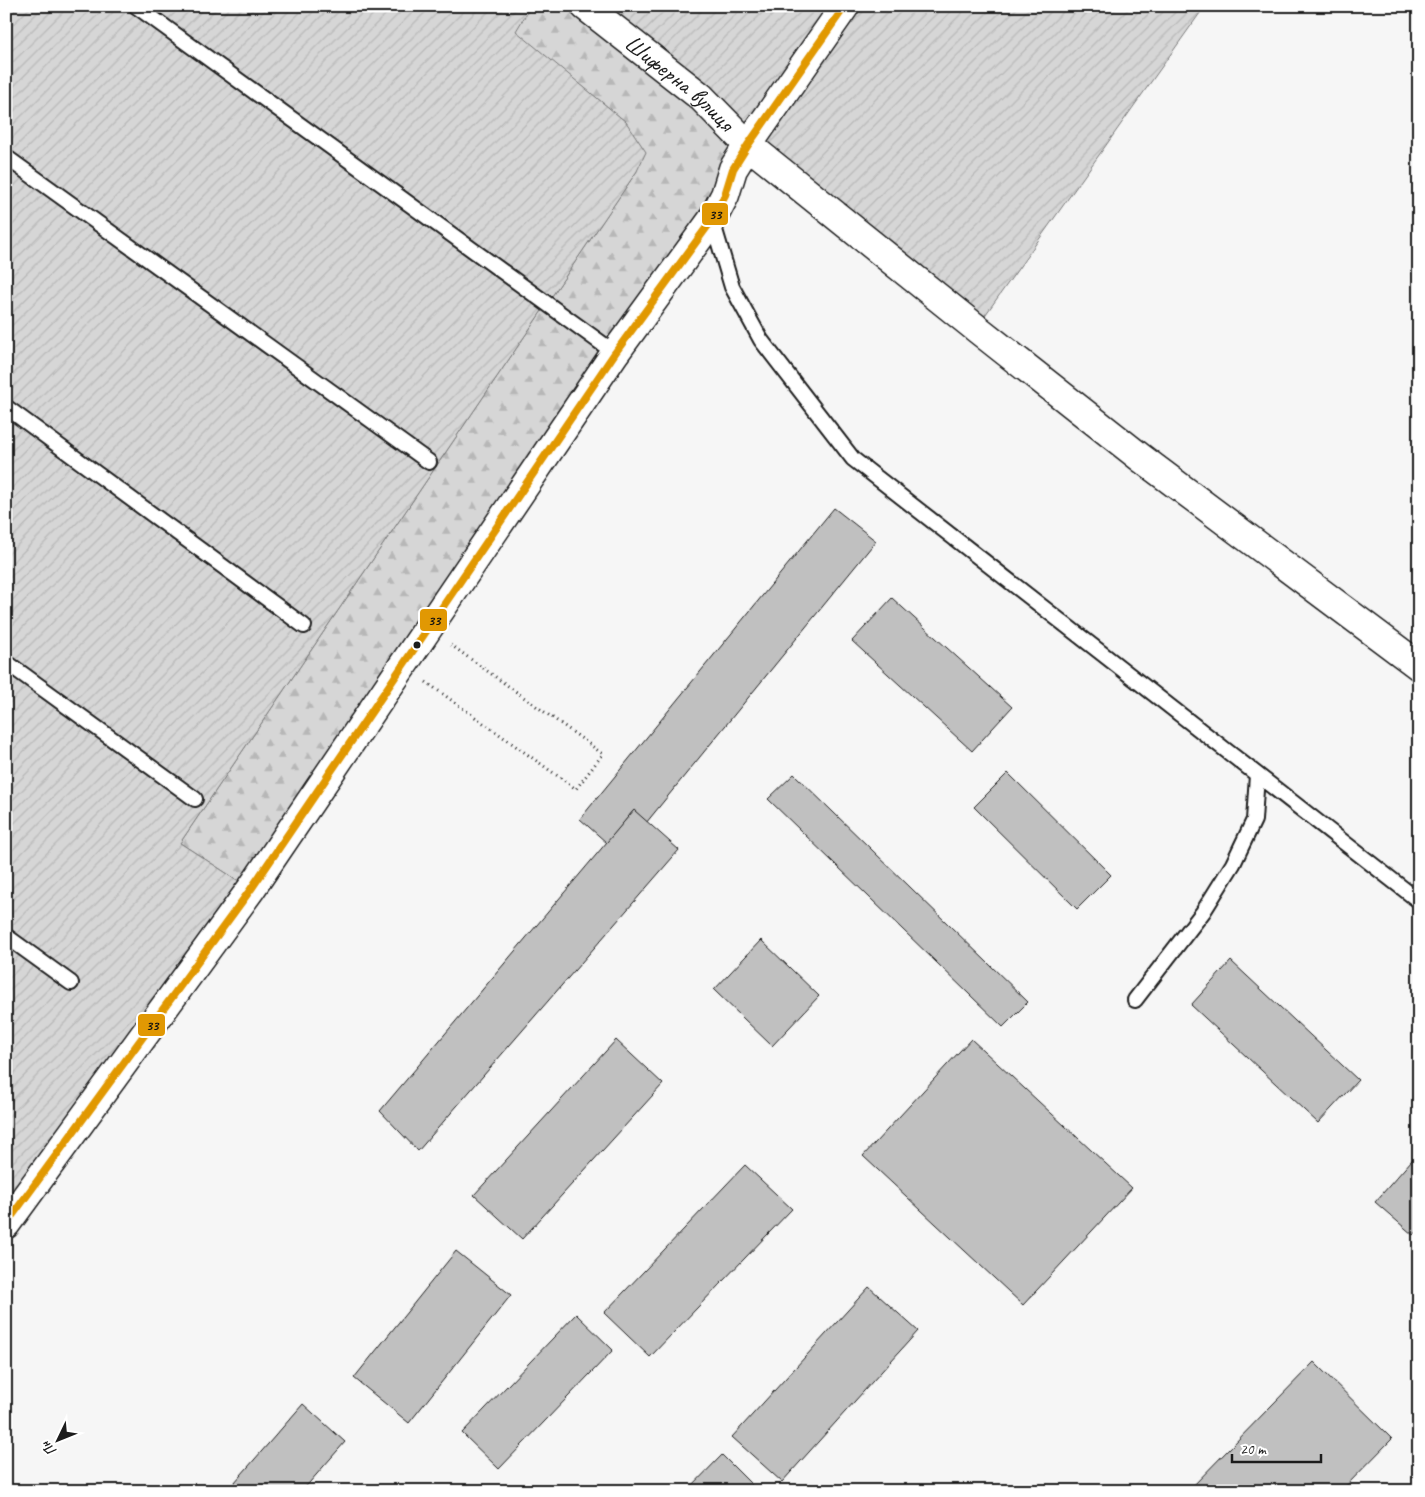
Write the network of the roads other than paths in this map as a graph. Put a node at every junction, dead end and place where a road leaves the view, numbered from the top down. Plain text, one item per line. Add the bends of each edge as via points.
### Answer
1 (136, 6) edge
2 (585, 6) edge
3 (845, 6) edge
4 (748, 145) junction
5 (6, 157) edge
6 (712, 220) junction
7 (615, 353) junction
8 (6, 407) edge
9 (429, 462) dead end
10 (304, 626) dead end
11 (6, 662) edge
12 (1419, 666) edge
13 (1257, 775) junction
14 (195, 799) dead end
15 (1419, 900) edge
16 (6, 936) edge
17 (72, 983) dead end
18 (1135, 1000) dead end
19 (6, 1224) edge

1 - 7 lane
2 - 4 street, Шиферна вулиця via 701,97
3 - 4 street
4 - 6 street via 733,169
4 - 12 street, Шиферна вулиця via 1141,458
5 - 9 lane
6 - 7 street
6 - 13 lane via 732,287 761,340 853,459
7 - 19 street via 251,889
8 - 10 lane
11 - 14 lane
13 - 15 lane
13 - 18 lane via 1254,820 1232,864 1203,912
16 - 17 lane

